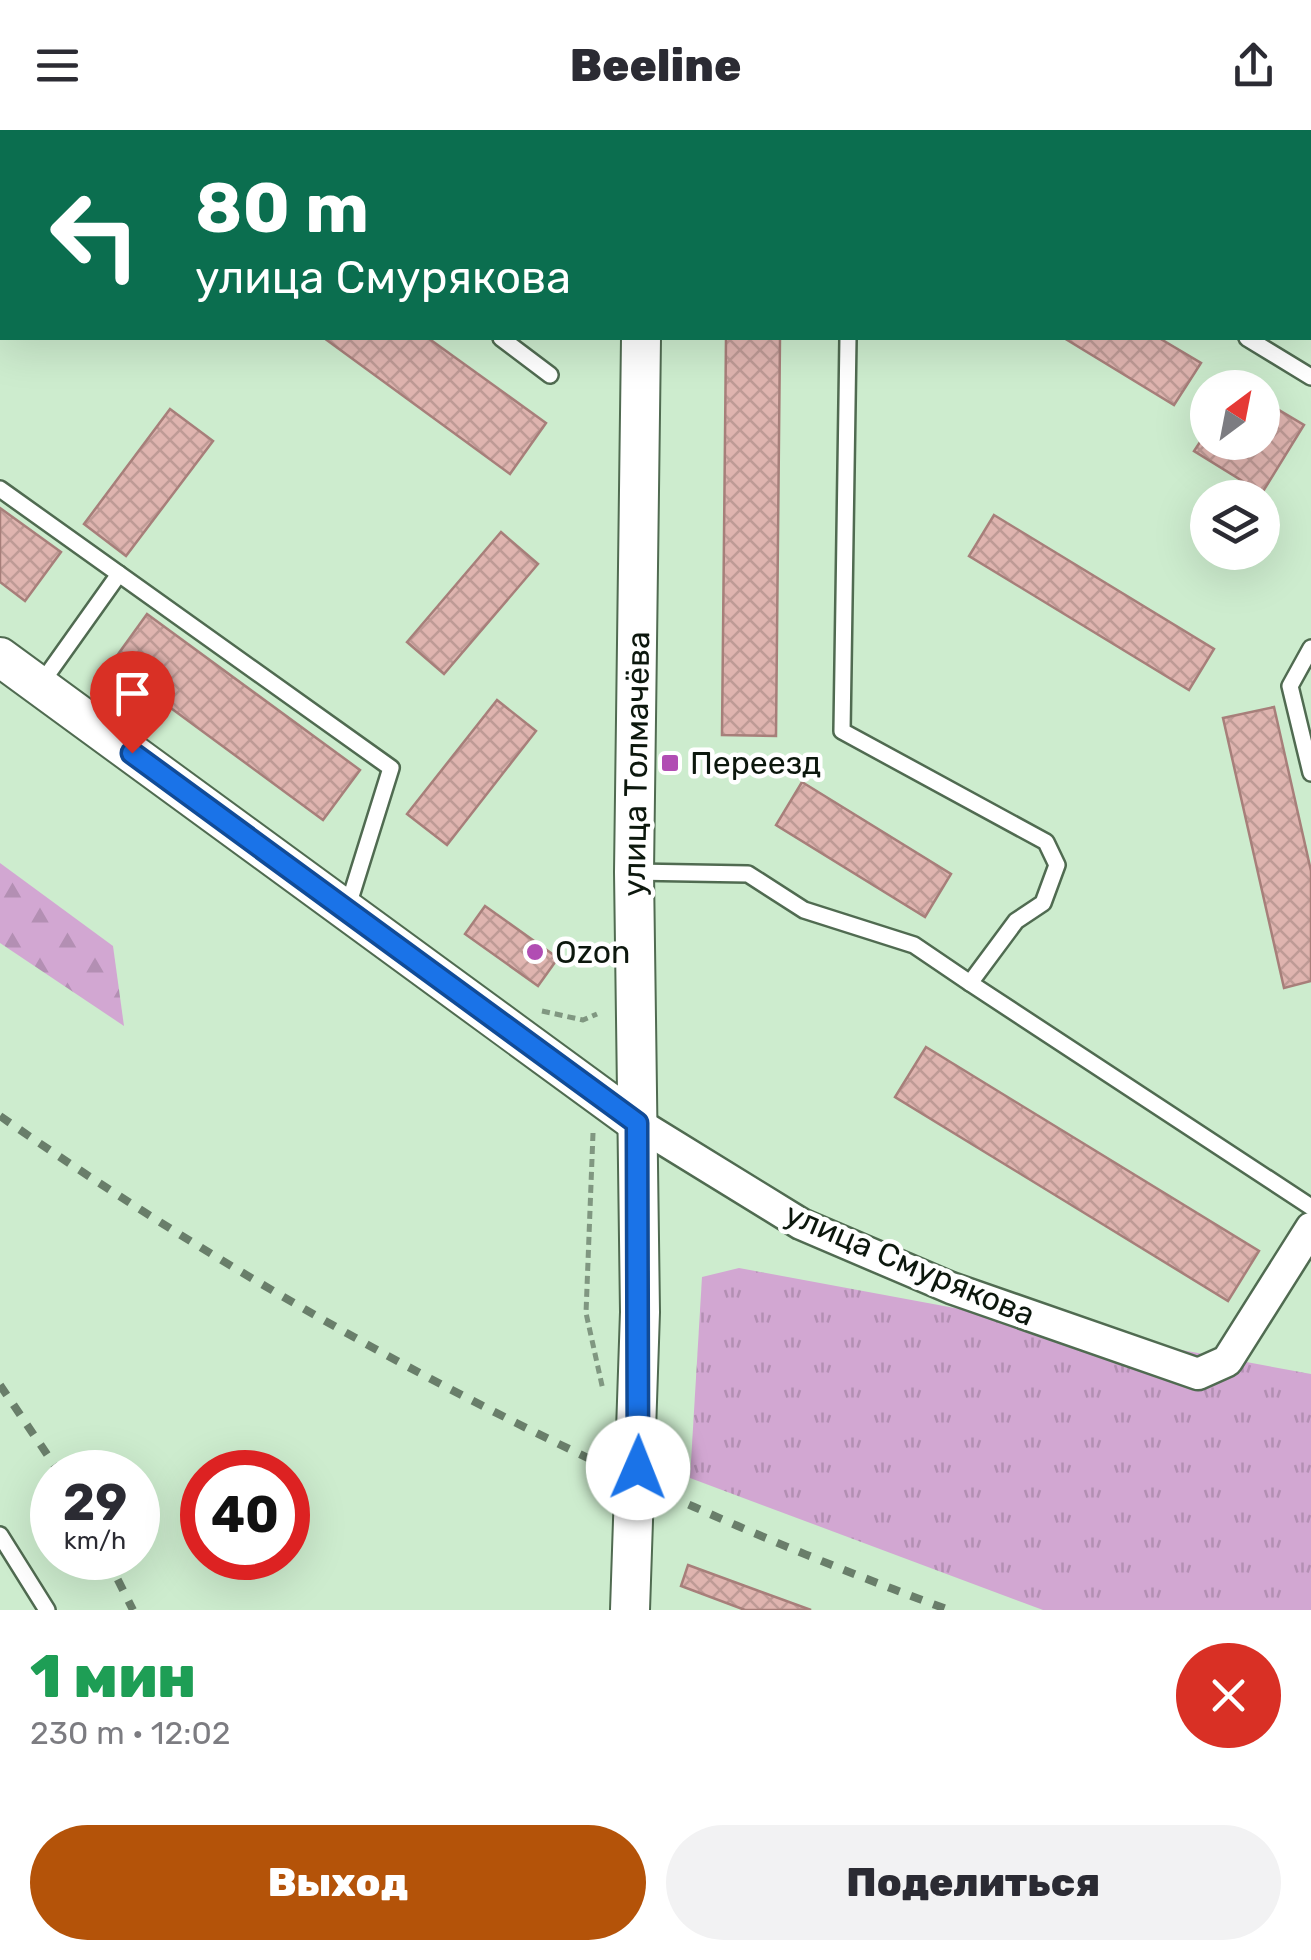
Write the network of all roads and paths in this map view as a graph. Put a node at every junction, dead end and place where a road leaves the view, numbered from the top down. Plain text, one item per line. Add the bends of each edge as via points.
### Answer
1 (503, 340) edge
2 (641, 340) edge
3 (848, 340) edge
4 (1250, 340) edge
5 (550, 375) dead end
6 (1311, 377) edge
7 (0, 489) edge
8 (119, 574) junction
9 (1311, 648) edge
10 (0, 657) edge
11 (39, 686) junction
12 (1311, 772) edge
13 (634, 872) junction
14 (347, 910) junction
15 (970, 983) junction
16 (594, 1114) dead end
17 (637, 1123) junction
18 (1311, 1207) edge
19 (1311, 1228) edge
20 (607, 1405) dead end
21 (0, 1535) edge
22 (47, 1610) edge
23 (630, 1610) edge

1 - 5 lane
2 - 13 street, улица Толмачёва
3 - 15 lane via 842,731 1046,842 1057,865 1042,903 1016,922
4 - 6 lane
7 - 8 lane
8 - 11 lane
8 - 14 lane via 391,768
9 - 12 lane via 1290,686
10 - 11 street, улица Смурякова
11 - 14 street, улица Смурякова
13 - 15 lane via 748,874 804,910 914,946
13 - 17 street, улица Толмачёва
14 - 17 street, улица Смурякова
15 - 18 lane
16 - 20 path via 586,1313
17 - 19 street, улица Смурякова via 801,1224 951,1288 1198,1374 1226,1361
17 - 23 street, улица Толмачёва via 638,1468
21 - 22 lane

